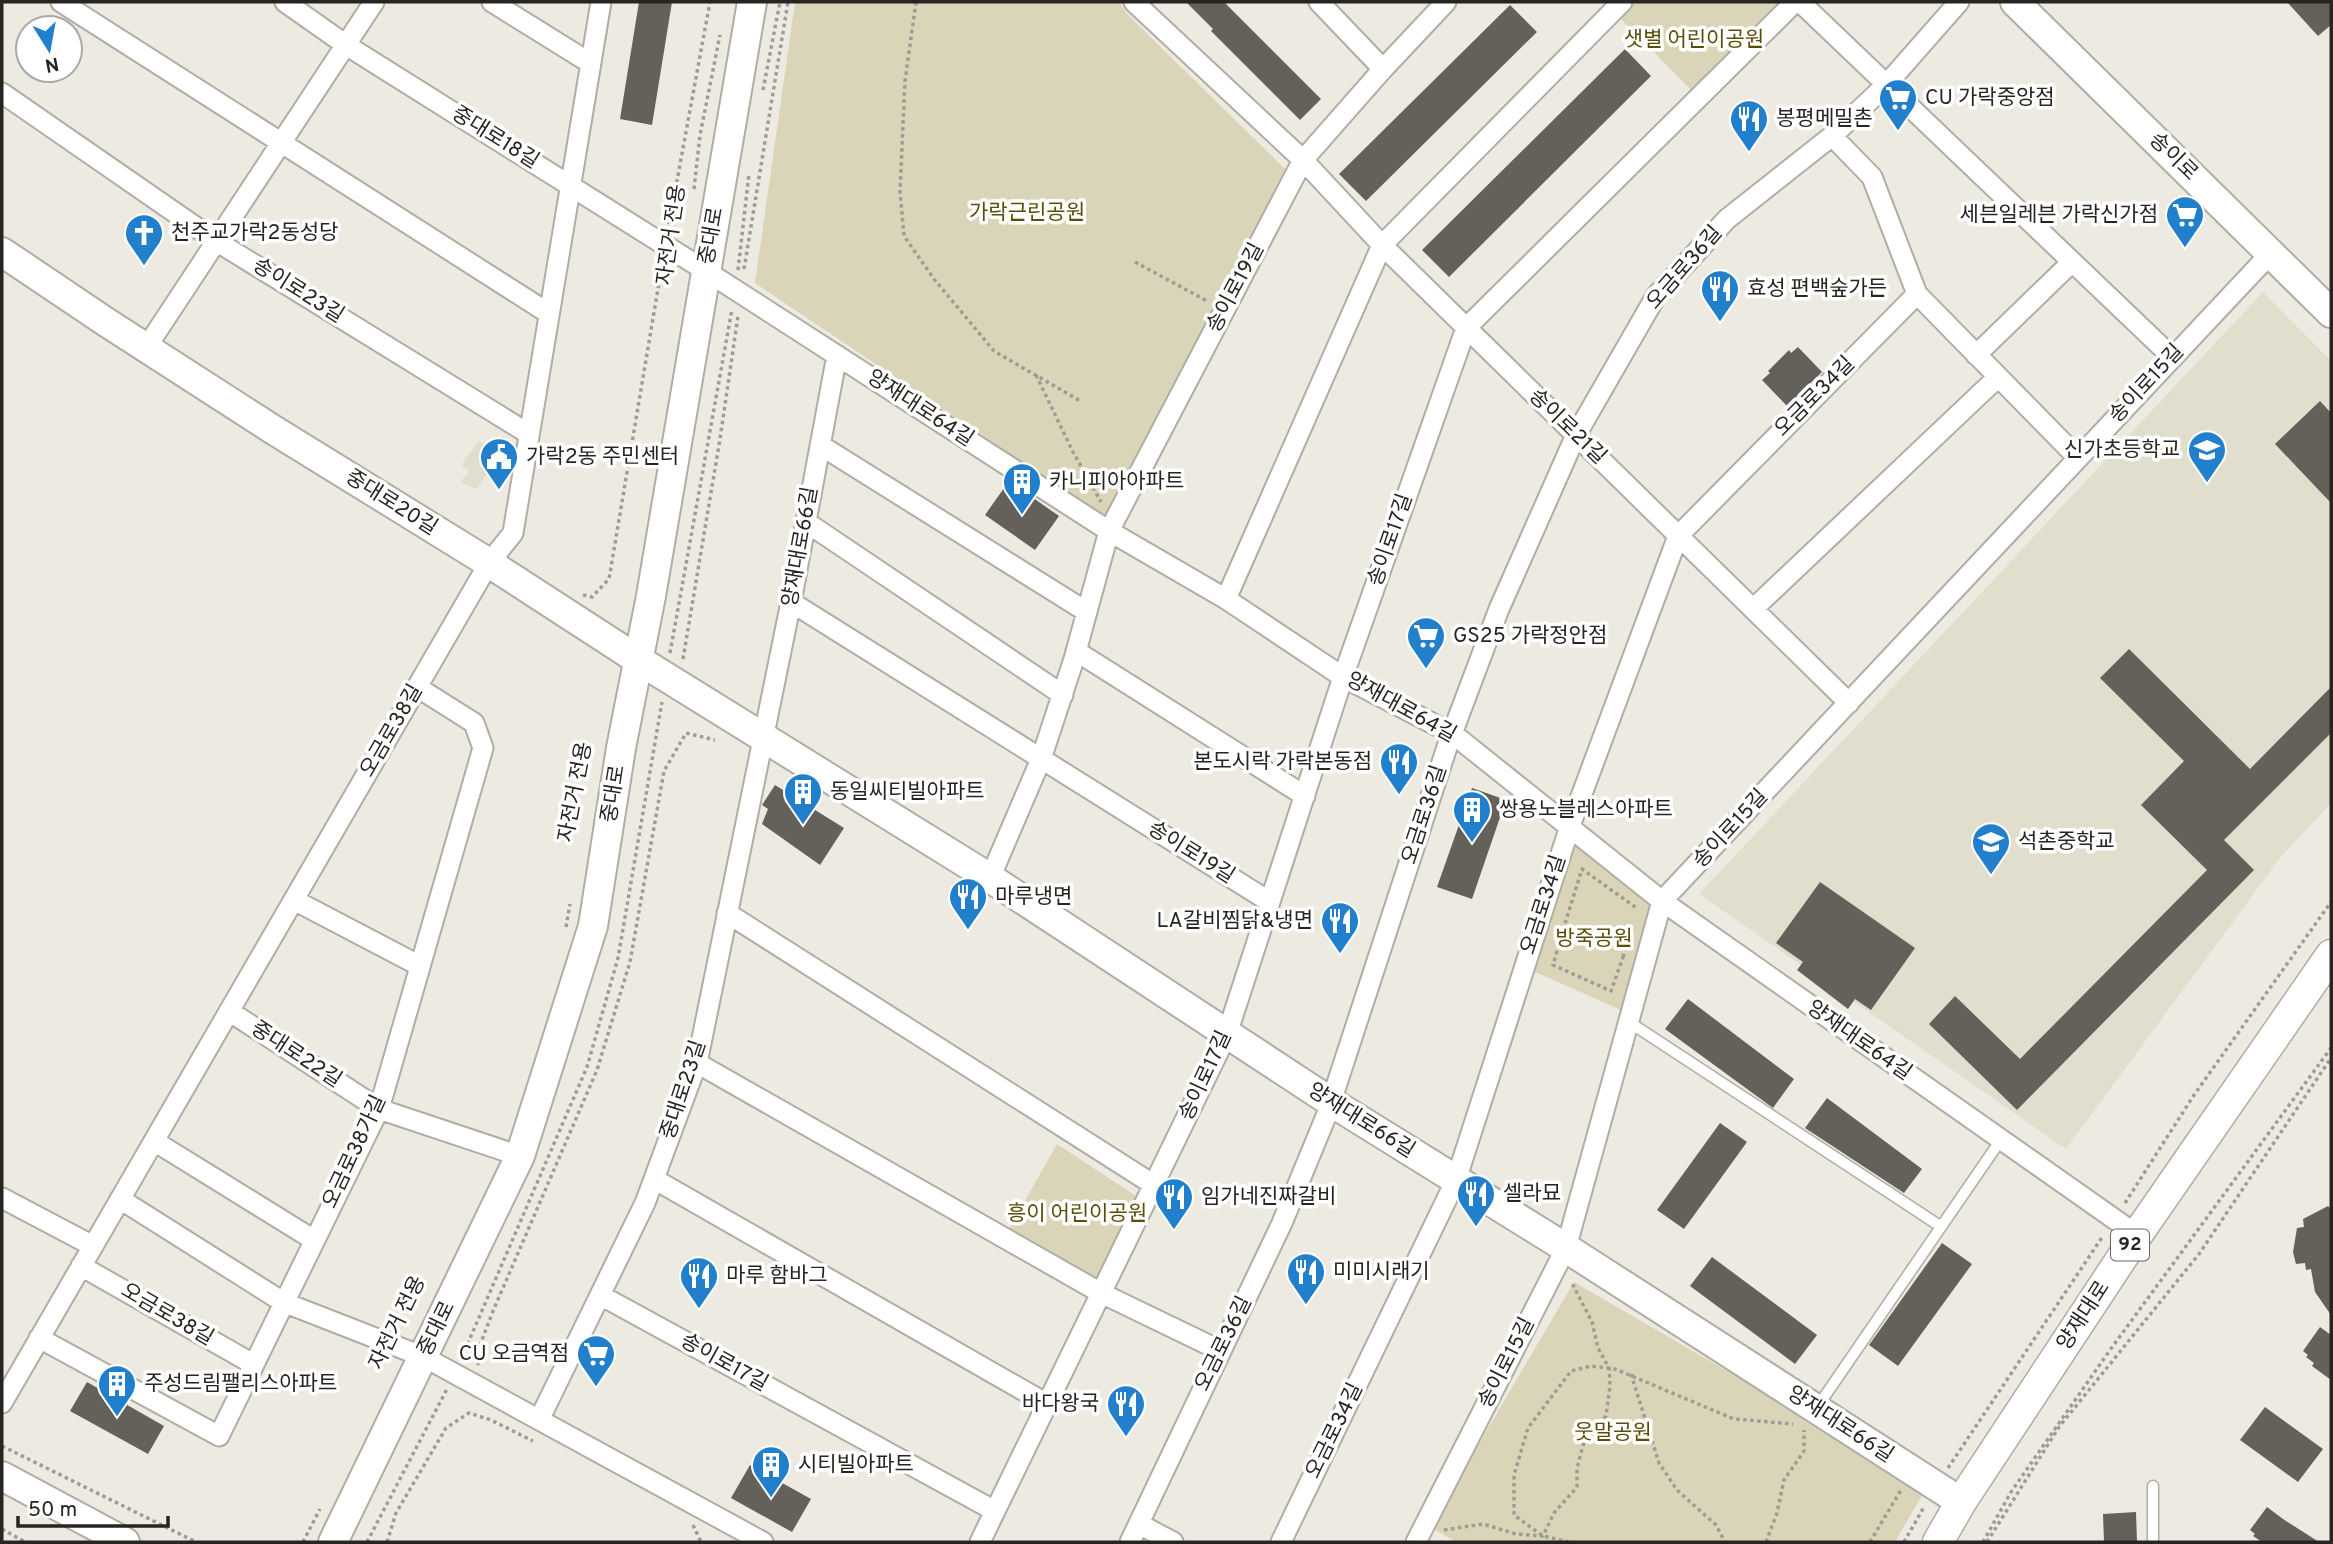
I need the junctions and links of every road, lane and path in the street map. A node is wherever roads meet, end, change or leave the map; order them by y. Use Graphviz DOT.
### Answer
graph roads {
  1 [pos="61,2"];
  2 [pos="285,2"];
  3 [pos="374,2"];
  4 [pos="492,2"];
  5 [pos="601,2"];
  6 [pos="710,2"];
  7 [pos="752,2"];
  8 [pos="788,2"];
  9 [pos="916,2"];
  10 [pos="1135,2"];
  11 [pos="1319,2"];
  12 [pos="1446,2"];
  13 [pos="1622,2"];
  14 [pos="1795,2"];
  15 [pos="1800,2"];
  16 [pos="1959,2"];
  17 [pos="2015,2"];
  18 [pos="722,28"];
  19 [pos="346,45"];
  20 [pos="590,63"];
  21 [pos="1383,69"];
  22 [pos="1886,85"];
  23 [pos="2,93"];
  24 [pos="1832,136"];
  25 [pos="282,142"];
  26 [pos="1303,160"];
  27 [pos="569,185"];
  28 [pos="694,190"];
  29 [pos="670,224"];
  30 [pos="216,241"];
  31 [pos="1382,246"];
  32 [pos="2,252"];
  33 [pos="2271,253"];
  34 [pos="663,262"];
  35 [pos="1135,262"];
  36 [pos="2073,262"];
  37 [pos="744,269"];
  38 [pos="706,271"];
  39 [pos="1917,294"];
  40 [pos="1225,310"];
  41 [pos="548,313"];
  42 [pos="2331,313"];
  43 [pos="738,316"];
  44 [pos="1466,328"];
  45 [pos="146,348"];
  46 [pos="837,355"];
  47 [pos="1976,355"];
  48 [pos="2172,357"];
  49 [pos="1036,375"];
  50 [pos="1998,377"];
  51 [pos="1082,402"];
  52 [pos="529,434"];
  53 [pos="1576,435"];
  54 [pos="820,444"];
  55 [pos="2078,458"];
  56 [pos="1101,501"];
  57 [pos="806,522"];
  58 [pos="1109,531"];
  59 [pos="1678,536"];
  60 [pos="489,563"];
  61 [pos="572,592"];
  62 [pos="1226,600"];
  63 [pos="791,602"];
  64 [pos="1753,609"];
  65 [pos="1087,612"];
  66 [pos="1076,652"];
  67 [pos="637,659"];
  68 [pos="690,666"];
  69 [pos="1343,677"];
  70 [pos="417,687"];
  71 [pos="1063,695"];
  72 [pos="1849,703"];
  73 [pos="1453,734"];
  74 [pos="763,738"];
  75 [pos="715,740"];
  76 [pos="1041,759"];
  77 [pos="1305,796"];
  78 [pos="1570,826"];
  79 [pos="990,878"];
  80 [pos="294,900"];
  81 [pos="571,900"];
  82 [pos="1662,901"];
  83 [pos="1270,902"];
  84 [pos="1638,909"];
  85 [pos="727,913"];
  86 [pos="1539,921"];
  87 [pos="1634,921"];
  88 [pos="1563,930"];
  89 [pos="562,939"];
  90 [pos="2331,955"];
  91 [pos="1622,957"];
  92 [pos="420,966"];
  93 [pos="1644,968"];
  94 [pos="229,1011"];
  95 [pos="1629,1022"];
  96 [pos="1227,1034"];
  97 [pos="2331,1048"];
  98 [pos="2331,1058"];
  99 [pos="697,1063"];
  100 [pos="1331,1102"];
  101 [pos="379,1109"];
  102 [pos="154,1141"];
  103 [pos="2000,1141"];
  104 [pos="520,1156"];
  105 [pos="654,1179"];
  106 [pos="1456,1180"];
  107 [pos="1154,1185"];
  108 [pos="2,1198"];
  109 [pos="120,1199"];
  110 [pos="1940,1226"];
  111 [pos="2137,1235"];
  112 [pos="314,1240"];
  113 [pos="93,1246"];
  114 [pos="1563,1253"];
  115 [pos="81,1266"];
  116 [pos="1101,1293"];
  117 [pos="600,1295"];
  118 [pos="283,1302"];
  119 [pos="39,1338"];
  120 [pos="1221,1351"];
  121 [pos="424,1357"];
  122 [pos="253,1364"];
  123 [pos="1609,1368"];
  124 [pos="482,1370"];
  125 [pos="1631,1374"];
  126 [pos="2,1403"];
  127 [pos="1047,1404"];
  128 [pos="1815,1409"];
  129 [pos="491,1420"];
  130 [pos="539,1420"];
  131 [pos="2,1446"];
  132 [pos="2,1476"];
  133 [pos="1903,1486"];
  134 [pos="2153,1486"];
  135 [pos="1961,1502"];
  136 [pos="322,1506"];
  137 [pos="995,1511"];
  138 [pos="1139,1524"];
  139 [pos="2,1530"];
  140 [pos="1543,1536"];
  141 [pos="1421,1540"];
  142 [pos="25,1542"];
  143 [pos="125,1542"];
  144 [pos="196,1542"];
  145 [pos="303,1542"];
  146 [pos="333,1542"];
  147 [pos="387,1542"];
  148 [pos="760,1542"];
  149 [pos="980,1542"];
  150 [pos="1130,1542"];
  151 [pos="1173,1542"];
  152 [pos="1281,1542"];
  153 [pos="1569,1542"];
  154 [pos="1725,1542"];
  155 [pos="1766,1542"];
  156 [pos="1870,1542"];
  157 [pos="1938,1542"];
  158 [pos="1985,1542"];
  159 [pos="2153,1542"];
  1 -- 25 [label="street"];
  2 -- 19 [label="street, 중대로18길"];
  3 -- 19 [label="street"];
  4 -- 20 [label="street"];
  5 -- 20 [label="street"];
  6 -- 29 [label="path"];
  7 -- 38 [label="street, 중대로"];
  8 -- 37 [label="path"];
  9 -- 49 [label="path"];
  10 -- 26 [label="street, 송이로21길"];
  11 -- 21 [label="street"];
  12 -- 21 [label="street, 송이로19길"];
  13 -- 31 [label="street"];
  14 -- 44 [label="street, 송이로17길"];
  15 -- 22 [label="street"];
  16 -- 22 [label="street, 오금로36길"];
  17 -- 33 [label="street, 송이로"];
  18 -- 28 [label="path, 자전거 전용"];
  19 -- 25 [label="street"];
  19 -- 27 [label="street, 중대로18길"];
  20 -- 27 [label="street"];
  21 -- 26 [label="street, 송이로19길"];
  22 -- 24 [label="street, 오금로36길"];
  22 -- 36 [label="street"];
  23 -- 30 [label="street, 송이로23길"];
  24 -- 39 [label="street"];
  24 -- 53 [label="street, 오금로36길"];
  25 -- 30 [label="street"];
  25 -- 41 [label="street"];
  26 -- 31 [label="street, 송이로21길"];
  26 -- 40 [label="street, 송이로19길"];
  27 -- 38 [label="street, 중대로18길"];
  27 -- 41 [label="street"];
  30 -- 45 [label="street"];
  30 -- 52 [label="street, 송이로23길"];
  31 -- 44 [label="street, 송이로21길"];
  31 -- 62 [label="street"];
  32 -- 45 [label="street, 중대로20길"];
  33 -- 42 [label="street, 송이로"];
  33 -- 48 [label="street, 송이로15길"];
  34 -- 61 [label="path"];
  35 -- 40 [label="path"];
  36 -- 47 [label="street"];
  36 -- 48 [label="street"];
  38 -- 46 [label="street, 양재대로64길"];
  38 -- 67 [label="street, 중대로"];
  39 -- 47 [label="street"];
  39 -- 59 [label="street, 오금로34길"];
  40 -- 58 [label="street, 송이로19길"];
  41 -- 52 [label="street"];
  43 -- 68 [label="path"];
  44 -- 53 [label="street, 송이로21길"];
  44 -- 69 [label="street, 송이로17길"];
  45 -- 60 [label="street, 중대로20길"];
  46 -- 54 [label="street, 양재대로66길"];
  46 -- 58 [label="street, 양재대로64길"];
  47 -- 50 [label="street"];
  48 -- 55 [label="street, 송이로15길"];
  49 -- 51 [label="path"];
  49 -- 56 [label="path"];
  50 -- 55 [label="street"];
  50 -- 64 [label="street"];
  52 -- 60 [label="street"];
  53 -- 59 [label="street, 송이로21길"];
  53 -- 73 [label="street, 오금로36길"];
  54 -- 57 [label="street, 양재대로66길"];
  54 -- 65 [label="street"];
  55 -- 72 [label="street, 송이로15길"];
  57 -- 63 [label="street, 양재대로66길"];
  57 -- 71 [label="street"];
  58 -- 62 [label="street, 양재대로64길"];
  58 -- 65 [label="street, 송이로19길"];
  59 -- 64 [label="street, 송이로21길"];
  59 -- 78 [label="street, 오금로34길"];
  60 -- 67 [label="street, 중대로20길"];
  60 -- 70 [label="street, 오금로38길"];
  62 -- 69 [label="street, 양재대로64길"];
  63 -- 74 [label="street, 양재대로66길"];
  63 -- 76 [label="street, 송이로19길"];
  64 -- 72 [label="street, 송이로21길"];
  65 -- 66 [label="street, 송이로19길"];
  66 -- 71 [label="street, 송이로19길"];
  66 -- 77 [label="street"];
  67 -- 74 [label="street, 양재대로66길"];
  67 -- 104 [label="street, 중대로"];
  69 -- 73 [label="street, 양재대로64길"];
  69 -- 77 [label="street, 송이로17길"];
  70 -- 80 [label="street, 오금로38길"];
  70 -- 92 [label="street, 오금로38가길"];
  71 -- 76 [label="street, 송이로19길"];
  72 -- 82 [label="street, 송이로15길"];
  73 -- 78 [label="street, 양재대로64길"];
  73 -- 100 [label="street, 오금로36길"];
  74 -- 79 [label="street, 양재대로66길"];
  74 -- 85 [label="street, 중대로23길"];
  75 -- 124 [label="path"];
  76 -- 79 [label="street, 송이로19길"];
  76 -- 83 [label="street, 송이로19길"];
  77 -- 83 [label="street, 송이로17길"];
  78 -- 82 [label="street, 양재대로64길"];
  78 -- 86 [label="street, 오금로34길"];
  79 -- 96 [label="street, 양재대로66길"];
  80 -- 92 [label="street"];
  80 -- 94 [label="street, 오금로38길"];
  81 -- 89 [label="path"];
  82 -- 93 [label="street, 송이로15길"];
  82 -- 103 [label="street, 양재대로64길"];
  83 -- 96 [label="street, 송이로17길"];
  84 -- 88 [label="path"];
  85 -- 99 [label="street, 중대로23길"];
  85 -- 107 [label="street"];
  86 -- 88 [label="path"];
  86 -- 106 [label="street, 오금로34길"];
  87 -- 91 [label="path"];
  88 -- 91 [label="path"];
  90 -- 111 [label="main road, 양재대로 / 92"];
  91 -- 93 [label="path"];
  92 -- 101 [label="street, 오금로38가길"];
  93 -- 95 [label="street, 송이로15길"];
  94 -- 101 [label="street, 중대로22길"];
  94 -- 102 [label="street, 오금로38길"];
  95 -- 110 [label="lane"];
  95 -- 114 [label="street, 송이로15길"];
  96 -- 100 [label="street, 양재대로66길"];
  96 -- 107 [label="street, 송이로17길"];
  97 -- 158 [label="path"];
  98 -- 158 [label="path"];
  99 -- 105 [label="street, 중대로23길"];
  99 -- 116 [label="street"];
  100 -- 106 [label="street, 양재대로66길"];
  100 -- 120 [label="street, 오금로36길"];
  101 -- 104 [label="street, 중대로22길"];
  101 -- 112 [label="street, 오금로38가길"];
  102 -- 109 [label="street, 오금로38길"];
  102 -- 112 [label="street"];
  103 -- 110 [label="lane"];
  103 -- 111 [label="street, 양재대로64길"];
  104 -- 121 [label="street, 중대로"];
  105 -- 117 [label="street, 중대로23길"];
  105 -- 127 [label="street"];
  106 -- 114 [label="street, 양재대로66길"];
  106 -- 152 [label="street, 오금로34길"];
  107 -- 116 [label="street, 송이로17길"];
  108 -- 113 [label="street"];
  109 -- 113 [label="street, 오금로38길"];
  109 -- 118 [label="street"];
  110 -- 128 [label="lane"];
  111 -- 135 [label="main road, 양재대로 / 92"];
  112 -- 118 [label="street, 오금로38가길"];
  113 -- 115 [label="street, 오금로38길"];
  114 -- 123 [label="path"];
  114 -- 128 [label="street, 양재대로66길"];
  114 -- 141 [label="street, 송이로15길"];
  115 -- 119 [label="street, 오금로38길"];
  115 -- 122 [label="street, 오금로38길"];
  116 -- 120 [label="street"];
  116 -- 127 [label="street, 송이로17길"];
  117 -- 130 [label="street, 중대로23길"];
  117 -- 137 [label="street, 송이로17길"];
  118 -- 121 [label="street"];
  118 -- 122 [label="street, 오금로38가길"];
  119 -- 122 [label="street, 오금로38가길"];
  119 -- 126 [label="street, 오금로38길"];
  120 -- 138 [label="street, 오금로36길"];
  121 -- 130 [label="street"];
  121 -- 146 [label="street, 중대로"];
  123 -- 125 [label="path"];
  123 -- 140 [label="path"];
  123 -- 140 [label="path"];
  125 -- 154 [label="path"];
  125 -- 155 [label="path"];
  127 -- 137 [label="street, 송이로17길"];
  128 -- 135 [label="street, 양재대로66길"];
  129 -- 147 [label="path"];
  130 -- 148 [label="street"];
  131 -- 144 [label="path"];
  132 -- 143 [label="street"];
  133 -- 156 [label="path"];
  134 -- 159 [label="lane"];
  135 -- 157 [label="main road, 양재대로 / 92"];
  136 -- 145 [label="path"];
  137 -- 149 [label="street, 송이로17길"];
  138 -- 150 [label="street, 오금로36길"];
  138 -- 151 [label="street"];
  139 -- 142 [label="path"];
  140 -- 141 [label="path"];
  140 -- 153 [label="path"];
}
